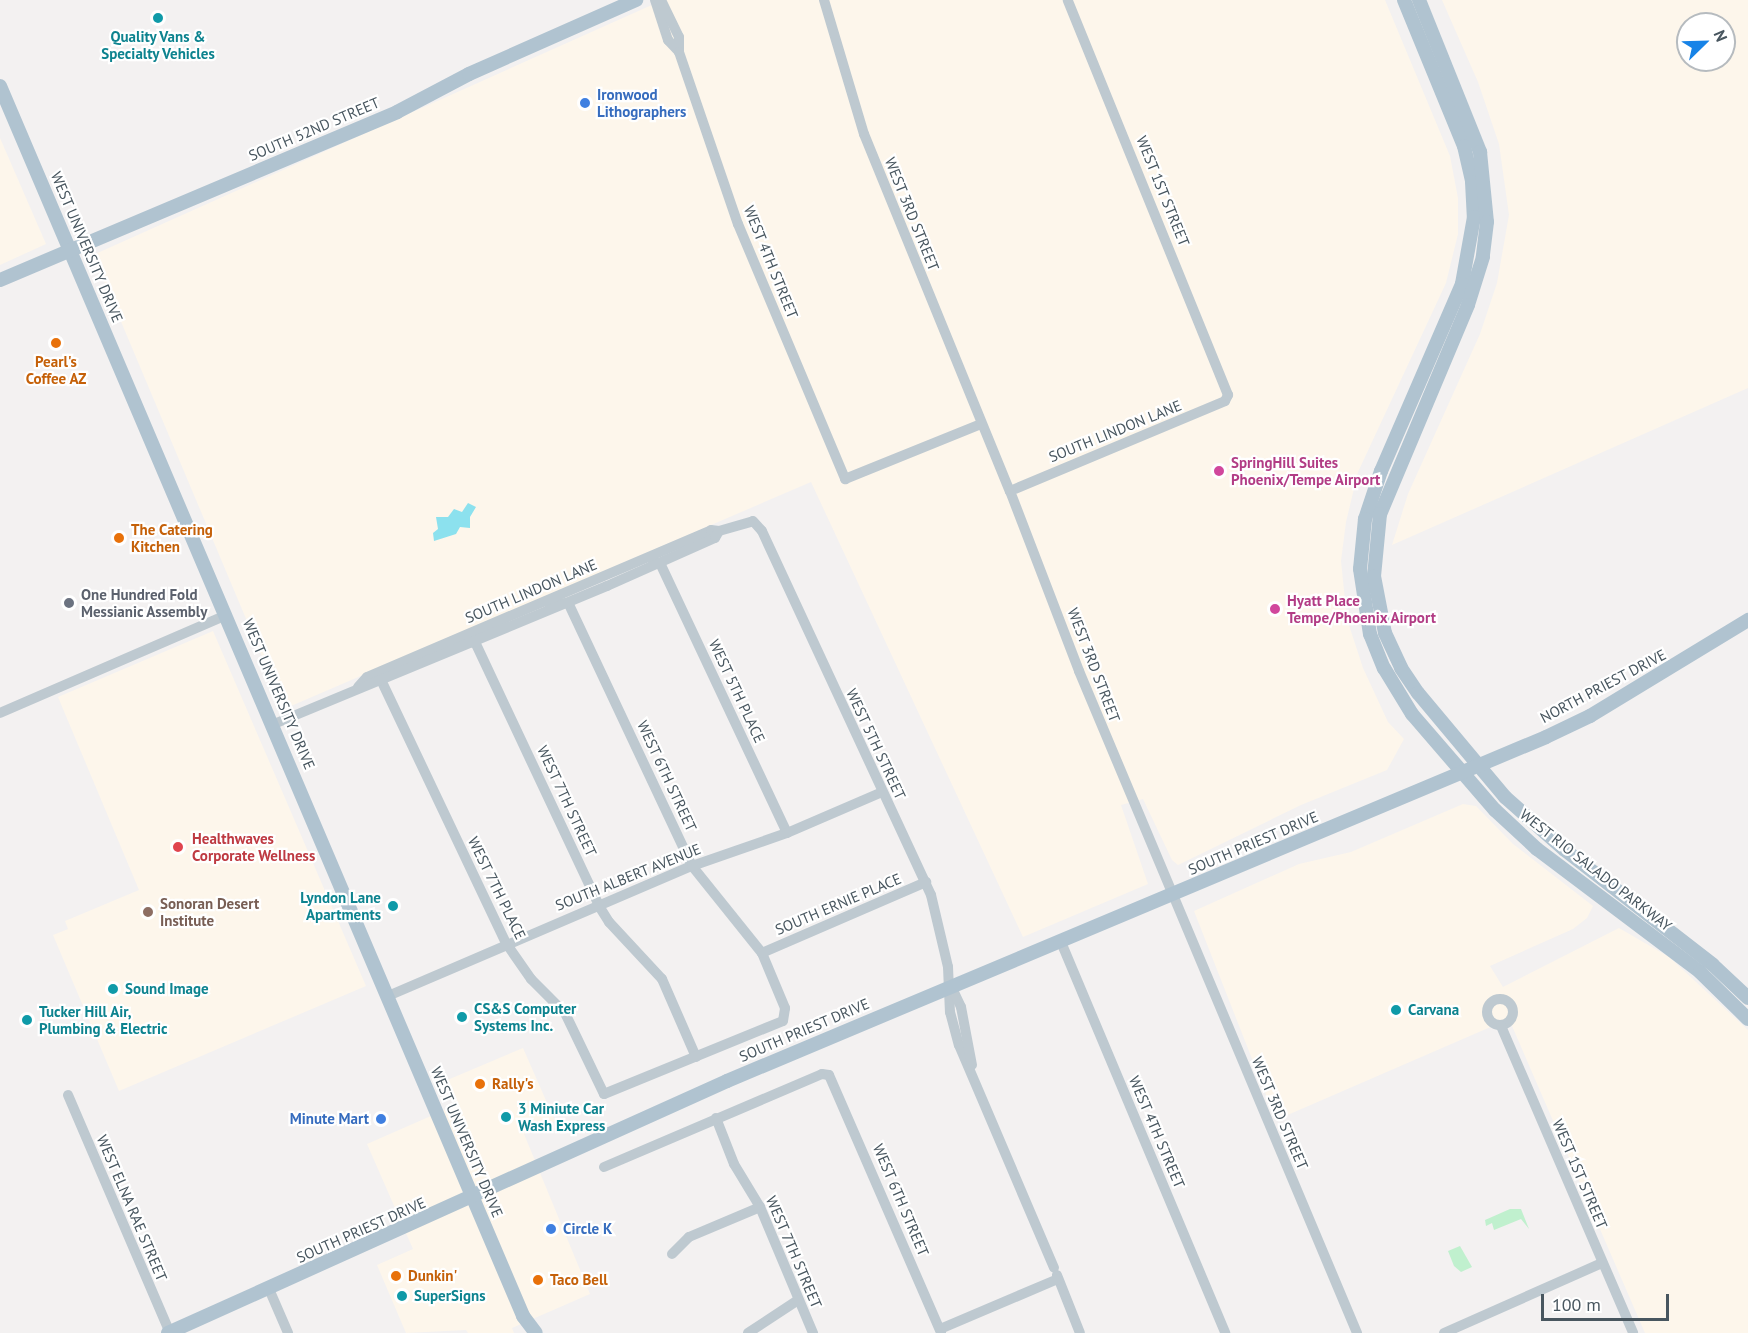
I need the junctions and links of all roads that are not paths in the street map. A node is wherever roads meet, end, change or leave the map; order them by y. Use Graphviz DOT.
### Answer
graph roads {
  1 [pos="636,0"];
  2 [pos="655,0"];
  3 [pos="661,0"];
  4 [pos="824,0"];
  5 [pos="1068,0"];
  6 [pos="1404,0"];
  7 [pos="1419,0"];
  8 [pos="679,52"];
  9 [pos="0,86"];
  10 [pos="70,250"];
  11 [pos="1477,255"];
  12 [pos="0,280"];
  13 [pos="1452,310"];
  14 [pos="1443,362"];
  15 [pos="1228,395"];
  16 [pos="981,424"];
  17 [pos="1010,490"];
  18 [pos="1365,519"];
  19 [pos="753,521"];
  20 [pos="719,531"];
  21 [pos="660,562"];
  22 [pos="628,566"];
  23 [pos="1376,596"];
  24 [pos="568,603"];
  25 [pos="538,604"];
  26 [pos="227,615"];
  27 [pos="1748,620"];
  28 [pos="1748,628"];
  29 [pos="1725,636"];
  30 [pos="475,642"];
  31 [pos="446,644"];
  32 [pos="423,654"];
  33 [pos="382,682"];
  34 [pos="358,687"];
  35 [pos="0,713"];
  36 [pos="274,724"];
  37 [pos="1478,766"];
  38 [pos="1461,773"];
  39 [pos="882,792"];
  40 [pos="787,833"];
  41 [pos="692,866"];
  42 [pos="926,882"];
  43 [pos="1172,895"];
  44 [pos="599,906"];
  45 [pos="1061,942"];
  46 [pos="506,943"];
  47 [pos="762,953"];
  48 [pos="952,987"];
  49 [pos="388,996"];
  50 [pos="1748,998"];
  51 [pos="786,1015"];
  52 [pos="1748,1020"];
  53 [pos="1501,1026"];
  54 [pos="696,1058"];
  55 [pos="604,1094"];
  56 [pos="68,1095"];
  57 [pos="716,1118"];
  58 [pos="604,1167"];
  59 [pos="474,1198"];
  60 [pos="760,1207"];
  61 [pos="672,1254"];
  62 [pos="1602,1263"];
  63 [pos="1058,1279"];
  64 [pos="269,1288"];
  65 [pos="798,1300"];
  66 [pos="523,1316"];
  67 [pos="940,1331"];
  68 [pos="169,1333"];
  69 [pos="288,1333"];
  70 [pos="523,1333"];
  71 [pos="536,1333"];
  72 [pos="748,1333"];
  73 [pos="813,1333"];
  74 [pos="1081,1333"];
  75 [pos="1225,1333"];
  76 [pos="1357,1333"];
  77 [pos="1444,1333"];
  78 [pos="1633,1333"];
  1 -- 10 [label="main road, SOUTH 52ND STREET"];
  2 -- 8 [label="street, WEST 4TH STREET"];
  3 -- 8 [label="street, WEST 4TH STREET"];
  4 -- 16 [label="street, WEST 3RD STREET"];
  5 -- 15 [label="street, WEST 1ST STREET"];
  6 -- 11 [label="main road, WEST RIO SALADO PARKWAY"];
  7 -- 11 [label="main road, WEST RIO SALADO PARKWAY"];
  8 -- 16 [label="street, WEST 4TH STREET"];
  9 -- 10 [label="main road, WEST UNIVERSITY DRIVE"];
  10 -- 12 [label="main road, SOUTH 52ND STREET"];
  10 -- 26 [label="main road, WEST UNIVERSITY DRIVE"];
  11 -- 13 [label="main road, WEST RIO SALADO PARKWAY"];
  11 -- 14 [label="main road, WEST RIO SALADO PARKWAY"];
  13 -- 14 [label="main road"];
  13 -- 18 [label="main road, WEST RIO SALADO PARKWAY"];
  14 -- 23 [label="main road, WEST RIO SALADO PARKWAY"];
  15 -- 17 [label="street, SOUTH LINDON LANE"];
  16 -- 17 [label="street, WEST 3RD STREET"];
  17 -- 43 [label="street, WEST 3RD STREET"];
  18 -- 23 [label="main road"];
  18 -- 38 [label="main road, WEST RIO SALADO PARKWAY"];
  19 -- 20 [label="street, SOUTH LINDON LANE"];
  19 -- 39 [label="street, WEST 5TH STREET"];
  20 -- 21 [label="street, SOUTH LINDON LANE"];
  20 -- 22 [label="street, SOUTH LINDON LANE"];
  21 -- 22 [label="street"];
  21 -- 24 [label="street, SOUTH LINDON LANE"];
  21 -- 40 [label="street, WEST 5TH PLACE"];
  22 -- 25 [label="street, SOUTH LINDON LANE"];
  23 -- 37 [label="main road, WEST RIO SALADO PARKWAY"];
  24 -- 25 [label="street"];
  24 -- 30 [label="street, SOUTH LINDON LANE"];
  24 -- 41 [label="street, WEST 6TH STREET"];
  25 -- 31 [label="street, SOUTH LINDON LANE"];
  26 -- 35 [label="street"];
  26 -- 36 [label="main road, WEST UNIVERSITY DRIVE"];
  27 -- 29 [label="main road, NORTH PRIEST DRIVE"];
  28 -- 29 [label="main road, NORTH PRIEST DRIVE"];
  29 -- 37 [label="main road, NORTH PRIEST DRIVE"];
  30 -- 31 [label="street"];
  30 -- 33 [label="street, SOUTH LINDON LANE"];
  30 -- 44 [label="street, WEST 7TH STREET"];
  31 -- 32 [label="street, SOUTH LINDON LANE"];
  32 -- 33 [label="street"];
  32 -- 34 [label="street, SOUTH LINDON LANE"];
  33 -- 34 [label="street, SOUTH LINDON LANE"];
  33 -- 46 [label="street, WEST 7TH PLACE"];
  34 -- 36 [label="street, SOUTH LINDON LANE"];
  36 -- 49 [label="main road, WEST UNIVERSITY DRIVE"];
  37 -- 38 [label="main road, NORTH PRIEST DRIVE"];
  37 -- 50 [label="main road, WEST RIO SALADO PARKWAY"];
  38 -- 43 [label="main road, SOUTH PRIEST DRIVE"];
  38 -- 52 [label="main road, WEST RIO SALADO PARKWAY"];
  39 -- 40 [label="street, SOUTH ALBERT AVENUE"];
  39 -- 42 [label="street, WEST 5TH STREET"];
  40 -- 41 [label="street, SOUTH ALBERT AVENUE"];
  41 -- 44 [label="street, SOUTH ALBERT AVENUE"];
  41 -- 47 [label="street, WEST 6TH STREET"];
  42 -- 47 [label="street, SOUTH ERNIE PLACE"];
  42 -- 48 [label="street, WEST 5TH STREET"];
  43 -- 45 [label="main road, SOUTH PRIEST DRIVE"];
  43 -- 76 [label="street, WEST 3RD STREET"];
  44 -- 46 [label="street, SOUTH ALBERT AVENUE"];
  44 -- 54 [label="street, WEST 7TH STREET"];
  45 -- 48 [label="main road, SOUTH PRIEST DRIVE"];
  45 -- 75 [label="street, WEST 4TH STREET"];
  46 -- 49 [label="street, SOUTH ALBERT AVENUE"];
  46 -- 55 [label="street, WEST 7TH PLACE"];
  47 -- 51 [label="street, WEST 6TH STREET"];
  48 -- 59 [label="main road, SOUTH PRIEST DRIVE"];
  48 -- 63 [label="street, WEST 5TH STREET"];
  49 -- 59 [label="main road, WEST UNIVERSITY DRIVE"];
  51 -- 54 [label="street, SOUTH PRIEST DRIVE"];
  53 -- 62 [label="street, WEST 1ST STREET"];
  54 -- 55 [label="street, SOUTH PRIEST DRIVE"];
  56 -- 68 [label="street, WEST ELNA RAE STREET"];
  57 -- 58 [label="street"];
  57 -- 60 [label="street, WEST 7TH STREET"];
  57 -- 67 [label="street, WEST 6TH STREET"];
  59 -- 64 [label="main road, SOUTH PRIEST DRIVE"];
  59 -- 66 [label="main road, WEST UNIVERSITY DRIVE"];
  60 -- 61 [label="street"];
  60 -- 65 [label="street, WEST 7TH STREET"];
  62 -- 77 [label="street"];
  62 -- 78 [label="street, WEST 1ST STREET"];
  63 -- 67 [label="street"];
  63 -- 74 [label="street, WEST 5TH STREET"];
  64 -- 68 [label="main road, SOUTH PRIEST DRIVE"];
  64 -- 69 [label="street"];
  65 -- 72 [label="street"];
  65 -- 73 [label="street, WEST 7TH STREET"];
  66 -- 70 [label="main road, WEST UNIVERSITY DRIVE"];
  66 -- 71 [label="main road, WEST UNIVERSITY DRIVE"];
}
